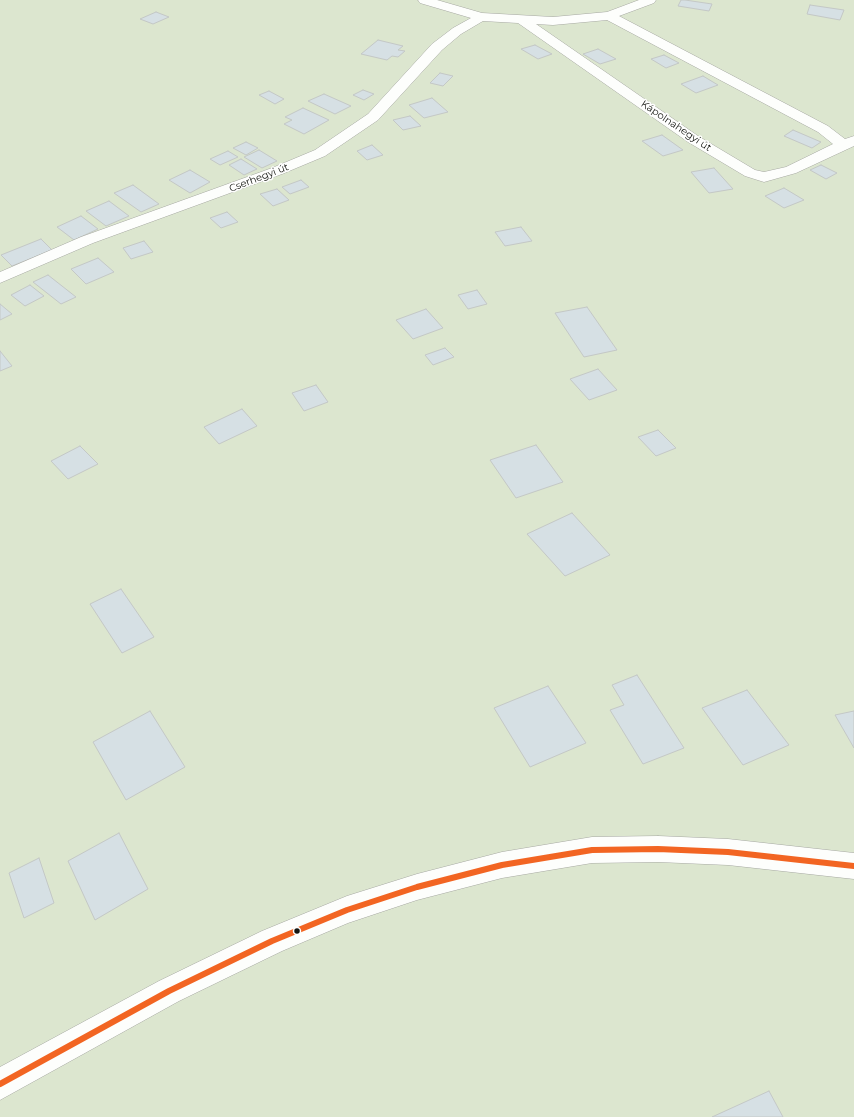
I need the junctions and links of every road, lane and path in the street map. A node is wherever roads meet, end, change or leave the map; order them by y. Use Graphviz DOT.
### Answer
graph roads {
  1 [pos="424,0"];
  2 [pos="650,0"];
  3 [pos="609,16"];
  4 [pos="481,17"];
  5 [pos="522,20"];
  6 [pos="848,143"];
  7 [pos="0,278"];
  8 [pos="854,866"];
  9 [pos="0,1084"];
  1 -- 4 [label="street"];
  2 -- 3 [label="street"];
  3 -- 5 [label="street"];
  3 -- 6 [label="street, Kápolnahegyi út"];
  4 -- 5 [label="street"];
  4 -- 7 [label="street, Cserhegyi út"];
  5 -- 6 [label="street, Kápolnahegyi út"];
  8 -- 9 [label="street"];
}
